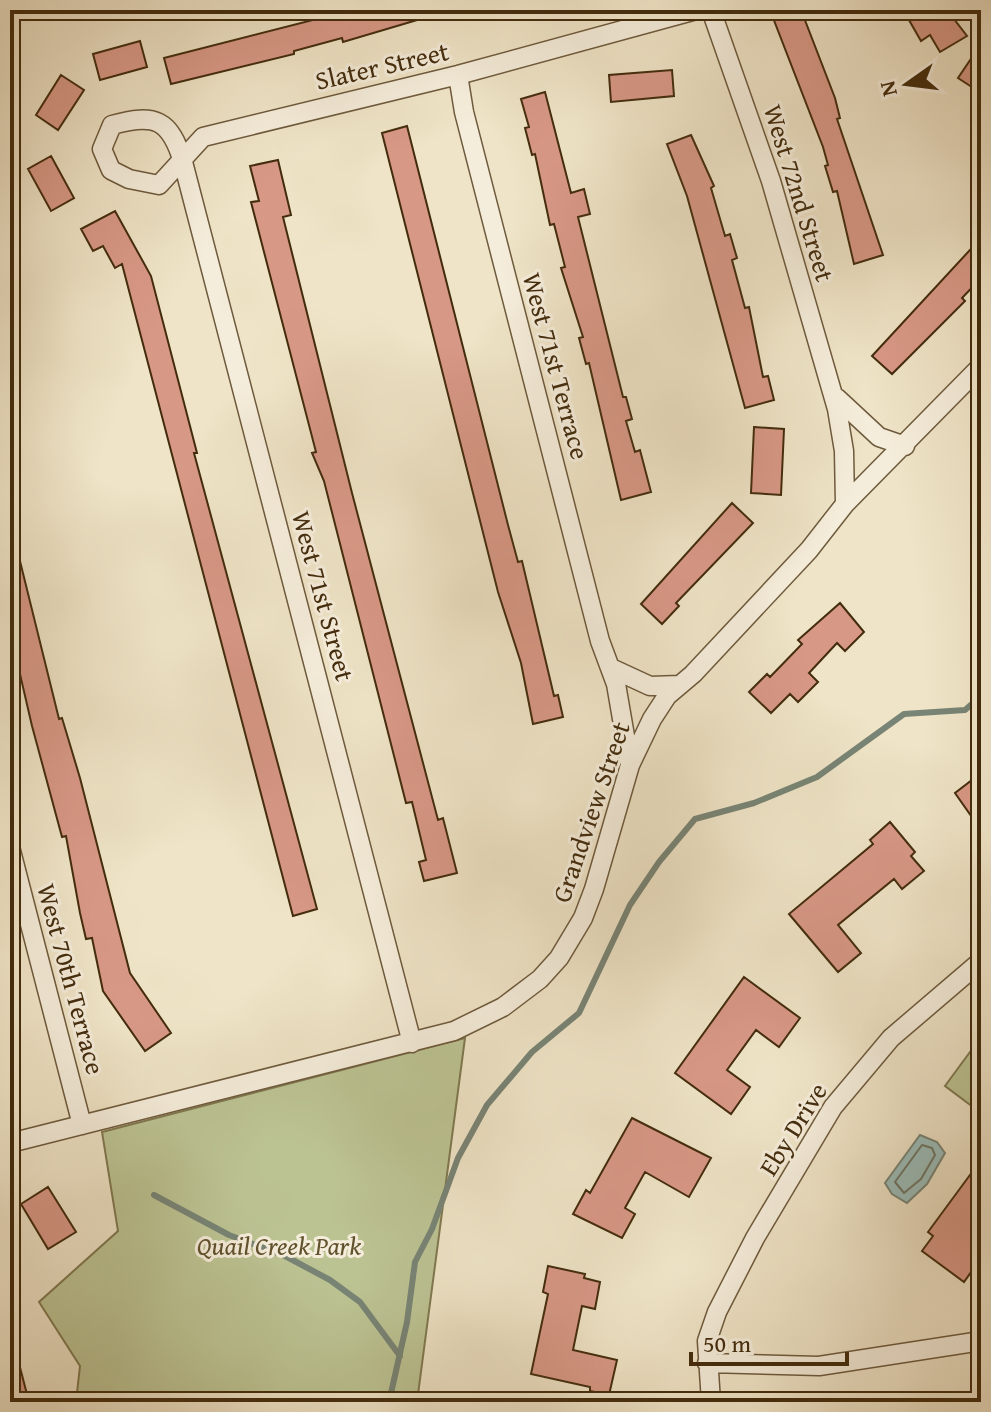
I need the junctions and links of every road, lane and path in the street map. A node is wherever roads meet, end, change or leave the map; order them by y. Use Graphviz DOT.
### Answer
graph roads {
  1 [pos="696,10"];
  2 [pos="711,10"];
  3 [pos="458,75"];
  4 [pos="183,162"];
  5 [pos="981,366"];
  6 [pos="832,392"];
  7 [pos="905,446"];
  8 [pos="845,504"];
  9 [pos="611,668"];
  10 [pos="680,685"];
  11 [pos="630,765"];
  12 [pos="10,847"];
  13 [pos="981,961"];
  14 [pos="412,1043"];
  15 [pos="82,1125"];
  16 [pos="10,1143"];
  17 [pos="981,1341"];
  18 [pos="707,1363"];
  19 [pos="711,1402"];
  1 -- 3 [label="street, Slater Street"];
  2 -- 6 [label="street, West 72nd Street"];
  3 -- 4 [label="street, Slater Street"];
  3 -- 9 [label="street, West 71st Terrace"];
  4 -- 4 [label="street, West 71st Street"];
  4 -- 14 [label="street, West 71st Street"];
  5 -- 7 [label="street, Grandview Street"];
  6 -- 7 [label="street"];
  6 -- 8 [label="street, West 72nd Street"];
  7 -- 8 [label="street, Grandview Street"];
  8 -- 10 [label="street, Grandview Street"];
  9 -- 10 [label="street"];
  9 -- 11 [label="street, West 71st Terrace"];
  10 -- 11 [label="street, Grandview Street"];
  11 -- 14 [label="street, Grandview Street"];
  12 -- 15 [label="street, West 70th Terrace"];
  13 -- 18 [label="street, Eby Drive"];
  14 -- 15 [label="street, Grandview Street"];
  15 -- 16 [label="street, Grandview Street"];
  17 -- 18 [label="street"];
  18 -- 19 [label="street, Eby Drive"];
}
